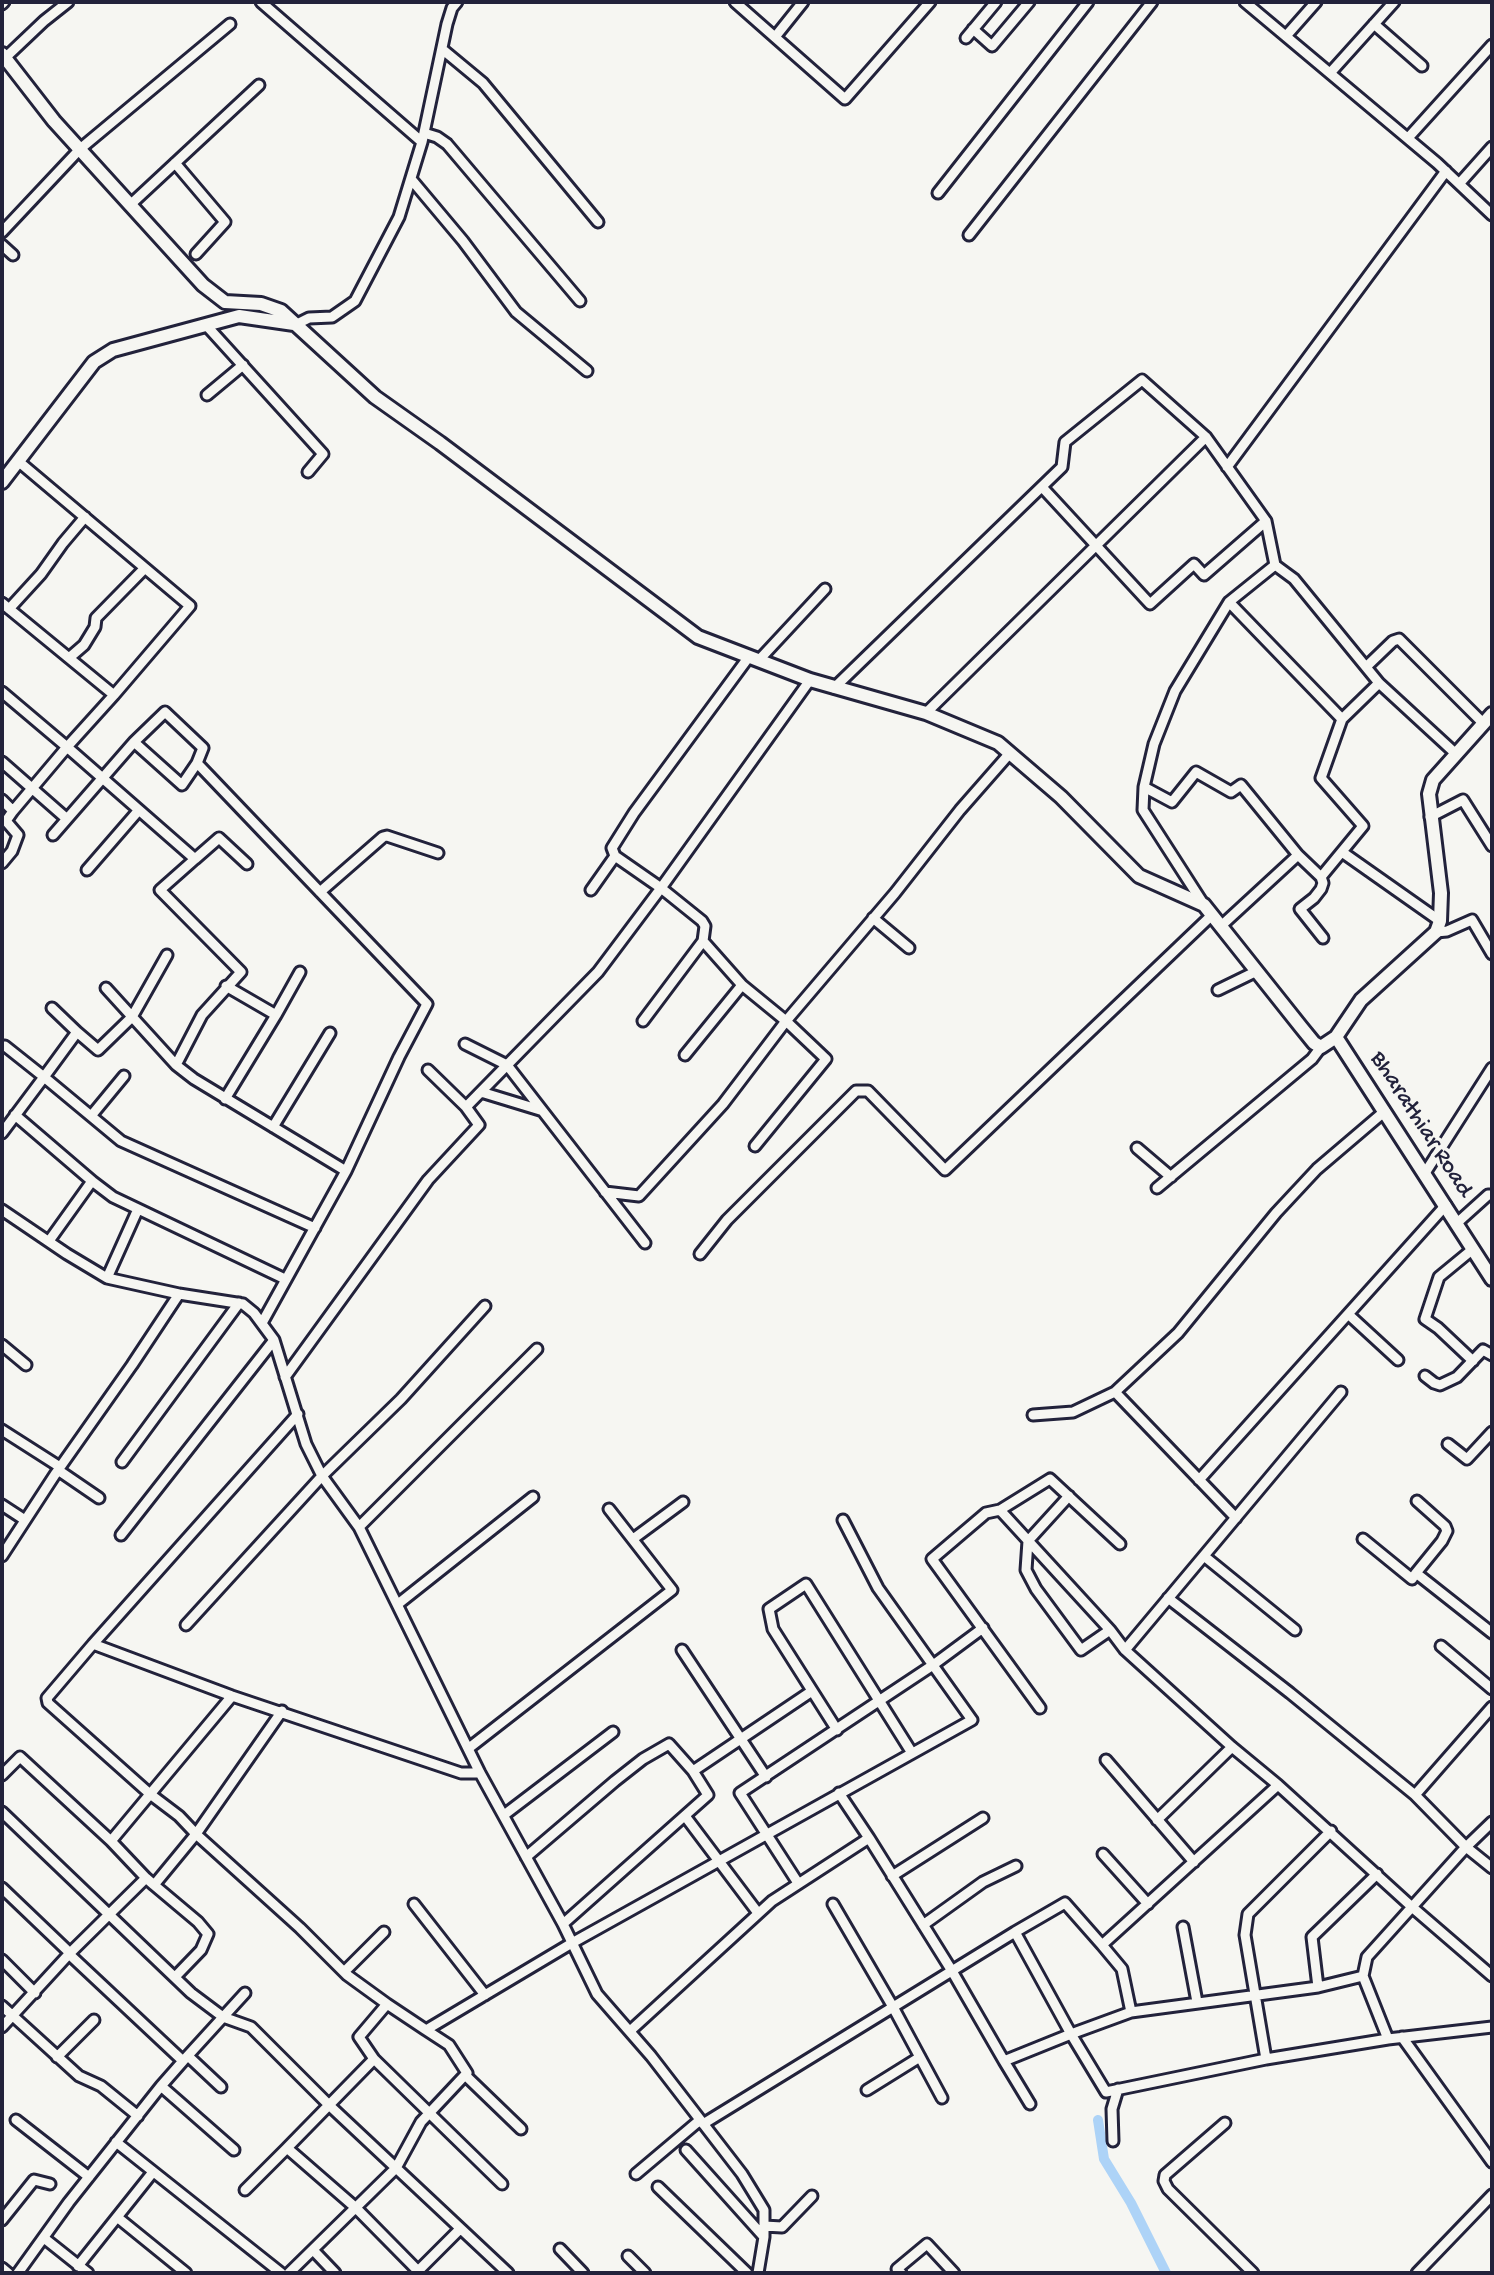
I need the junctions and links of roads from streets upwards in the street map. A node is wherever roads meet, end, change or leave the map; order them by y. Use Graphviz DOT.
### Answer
graph roads {
  1 [pos="68,2"];
  2 [pos="261,2"];
  3 [pos="735,2"];
  4 [pos="803,2"];
  5 [pos="996,2"];
  6 [pos="1029,2"];
  7 [pos="1088,2"];
  8 [pos="1152,2"];
  9 [pos="1245,2"];
  10 [pos="1316,2"];
  11 [pos="1394,2"];
  12 [pos="928,3"];
  13 [pos="451,4"];
  14 [pos="230,24"];
  15 [pos="1374,24"];
  16 [pos="1286,36"];
  17 [pos="775,37"];
  18 [pos="1492,45"];
  19 [pos="442,49"];
  20 [pos="4,56"];
  21 [pos="1422,66"];
  22 [pos="1331,72"];
  23 [pos="259,85"];
  24 [pos="423,138"];
  25 [pos="1408,138"];
  26 [pos="1492,147"];
  27 [pos="80,149"];
  28 [pos="175,163"];
  29 [pos="1446,171"];
  30 [pos="411,179"];
  31 [pos="1459,184"];
  32 [pos="938,193"];
  33 [pos="130,205"];
  34 [pos="1492,215"];
  35 [pos="598,222"];
  36 [pos="2,232"];
  37 [pos="969,235"];
  38 [pos="2,245"];
  39 [pos="196,254"];
  40 [pos="13,255"];
  41 [pos="580,301"];
  42 [pos="297,324"];
  43 [pos="206,325"];
  44 [pos="243,365"];
  45 [pos="587,371"];
  46 [pos="207,395"];
  47 [pos="1206,437"];
  48 [pos="18,461"];
  49 [pos="1227,467"];
  50 [pos="308,472"];
  51 [pos="2,482"];
  52 [pos="1042,487"];
  53 [pos="85,517"];
  54 [pos="1266,521"];
  55 [pos="1096,547"];
  56 [pos="1275,565"];
  57 [pos="145,568"];
  58 [pos="825,589"];
  59 [pos="1229,602"];
  60 [pos="6,606"];
  61 [pos="69,658"];
  62 [pos="754,659"];
  63 [pos="1366,667"];
  64 [pos="810,680"];
  65 [pos="1379,683"];
  66 [pos="834,688"];
  67 [pos="2,692"];
  68 [pos="114,695"];
  69 [pos="926,713"];
  70 [pos="1488,718"];
  71 [pos="1342,719"];
  72 [pos="134,742"];
  73 [pos="67,747"];
  74 [pos="1010,753"];
  75 [pos="1455,753"];
  76 [pos="2,762"];
  77 [pos="197,763"];
  78 [pos="103,778"];
  79 [pos="1144,787"];
  80 [pos="33,788"];
  81 [pos="2,800"];
  82 [pos="139,810"];
  83 [pos="13,811"];
  84 [pos="1430,817"];
  85 [pos="67,819"];
  86 [pos="53,835"];
  87 [pos="1492,846"];
  88 [pos="1342,852"];
  89 [pos="438,853"];
  90 [pos="1298,855"];
  91 [pos="615,856"];
  92 [pos="195,859"];
  93 [pos="2,863"];
  94 [pos="247,864"];
  95 [pos="87,870"];
  96 [pos="1321,877"];
  97 [pos="661,888"];
  98 [pos="591,890"];
  99 [pos="320,892"];
  100 [pos="1208,910"];
  101 [pos="873,918"];
  102 [pos="1221,926"];
  103 [pos="1438,927"];
  104 [pos="1323,938"];
  105 [pos="703,941"];
  106 [pos="909,948"];
  107 [pos="1492,954"];
  108 [pos="167,955"];
  109 [pos="1257,971"];
  110 [pos="300,972"];
  111 [pos="742,985"];
  112 [pos="226,986"];
  113 [pos="106,988"];
  114 [pos="1218,990"];
  115 [pos="52,1008"];
  116 [pos="276,1015"];
  117 [pos="132,1017"];
  118 [pos="643,1021"];
  119 [pos="786,1021"];
  120 [pos="77,1032"];
  121 [pos="330,1033"];
  122 [pos="1336,1037"];
  123 [pos="465,1044"];
  124 [pos="5,1046"];
  125 [pos="1321,1047"];
  126 [pos="685,1055"];
  127 [pos="176,1065"];
  128 [pos="507,1065"];
  129 [pos="1492,1068"];
  130 [pos="428,1070"];
  131 [pos="124,1076"];
  132 [pos="44,1077"];
  133 [pos="481,1092"];
  134 [pos="225,1099"];
  135 [pos="466,1107"];
  136 [pos="543,1111"];
  137 [pos="1385,1111"];
  138 [pos="15,1115"];
  139 [pos="91,1116"];
  140 [pos="273,1127"];
  141 [pos="2,1133"];
  142 [pos="755,1146"];
  143 [pos="1137,1148"];
  144 [pos="346,1171"];
  145 [pos="1425,1173"];
  146 [pos="1171,1177"];
  147 [pos="92,1181"];
  148 [pos="1157,1188"];
  149 [pos="605,1192"];
  150 [pos="1492,1195"];
  151 [pos="1446,1205"];
  152 [pos="138,1209"];
  153 [pos="2,1210"];
  154 [pos="1457,1223"];
  155 [pos="315,1228"];
  156 [pos="49,1241"];
  157 [pos="645,1243"];
  158 [pos="1473,1249"];
  159 [pos="700,1254"];
  160 [pos="107,1278"];
  161 [pos="285,1279"];
  162 [pos="1492,1279"];
  163 [pos="179,1294"];
  164 [pos="239,1303"];
  165 [pos="485,1306"];
  166 [pos="1348,1314"];
  167 [pos="262,1323"];
  168 [pos="274,1340"];
  169 [pos="2,1345"];
  170 [pos="537,1349"];
  171 [pos="1492,1355"];
  172 [pos="1398,1360"];
  173 [pos="1473,1361"];
  174 [pos="26,1365"];
  175 [pos="1425,1376"];
  176 [pos="285,1377"];
  177 [pos="1115,1392"];
  178 [pos="1341,1392"];
  179 [pos="298,1414"];
  180 [pos="1033,1415"];
  181 [pos="3,1431"];
  182 [pos="1492,1432"];
  183 [pos="1448,1444"];
  184 [pos="122,1462"];
  185 [pos="59,1469"];
  186 [pos="322,1476"];
  187 [pos="1199,1480"];
  188 [pos="1069,1496"];
  189 [pos="533,1497"];
  190 [pos="99,1498"];
  191 [pos="1417,1501"];
  192 [pos="683,1502"];
  193 [pos="2,1505"];
  194 [pos="609,1509"];
  195 [pos="1000,1510"];
  196 [pos="1236,1518"];
  197 [pos="25,1520"];
  198 [pos="843,1520"];
  199 [pos="359,1527"];
  200 [pos="121,1535"];
  201 [pos="633,1539"];
  202 [pos="1363,1539"];
  203 [pos="1028,1541"];
  204 [pos="1120,1544"];
  205 [pos="2,1556"];
  206 [pos="1204,1556"];
  207 [pos="1416,1573"];
  208 [pos="1168,1598"];
  209 [pos="398,1604"];
  210 [pos="186,1625"];
  211 [pos="983,1628"];
  212 [pos="1110,1630"];
  213 [pos="1295,1630"];
  214 [pos="1492,1633"];
  215 [pos="93,1644"];
  216 [pos="1441,1646"];
  217 [pos="682,1650"];
  218 [pos="1125,1650"];
  219 [pos="933,1665"];
  220 [pos="1492,1689"];
  221 [pos="812,1691"];
  222 [pos="232,1696"];
  223 [pos="879,1700"];
  224 [pos="1492,1707"];
  225 [pos="1040,1708"];
  226 [pos="282,1711"];
  227 [pos="837,1730"];
  228 [pos="613,1732"];
  229 [pos="739,1738"];
  230 [pos="1232,1747"];
  231 [pos="469,1748"];
  232 [pos="912,1753"];
  233 [pos="1106,1760"];
  234 [pos="693,1771"];
  235 [pos="480,1773"];
  236 [pos="2,1775"];
  237 [pos="766,1777"];
  238 [pos="1278,1785"];
  239 [pos="839,1793"];
  240 [pos="150,1794"];
  241 [pos="1415,1795"];
  242 [pos="2,1812"];
  243 [pos="504,1815"];
  244 [pos="685,1816"];
  245 [pos="983,1818"];
  246 [pos="1157,1820"];
  247 [pos="1492,1822"];
  248 [pos="1331,1831"];
  249 [pos="196,1834"];
  250 [pos="766,1834"];
  251 [pos="869,1838"];
  252 [pos="111,1841"];
  253 [pos="1466,1847"];
  254 [pos="1103,1854"];
  255 [pos="526,1857"];
  256 [pos="718,1862"];
  257 [pos="1194,1862"];
  258 [pos="1016,1866"];
  259 [pos="1492,1868"];
  260 [pos="1377,1874"];
  261 [pos="892,1876"];
  262 [pos="150,1882"];
  263 [pos="798,1883"];
  264 [pos="2,1888"];
  265 [pos="414,1904"];
  266 [pos="833,1904"];
  267 [pos="1148,1904"];
  268 [pos="1412,1907"];
  269 [pos="758,1913"];
  270 [pos="109,1915"];
  271 [pos="563,1924"];
  272 [pos="923,1925"];
  273 [pos="1183,1927"];
  274 [pos="384,1932"];
  275 [pos="1015,1932"];
  276 [pos="572,1943"];
  277 [pos="1102,1945"];
  278 [pos="70,1954"];
  279 [pos="2,1960"];
  280 [pos="952,1971"];
  281 [pos="344,1972"];
  282 [pos="1363,1976"];
  283 [pos="1492,1976"];
  284 [pos="175,1977"];
  285 [pos="1318,1987"];
  286 [pos="35,1993"];
  287 [pos="245,1993"];
  288 [pos="1254,1994"];
  289 [pos="485,1995"];
  290 [pos="1197,2002"];
  291 [pos="387,2004"];
  292 [pos="2,2006"];
  293 [pos="893,2007"];
  294 [pos="1131,2012"];
  295 [pos="12,2017"];
  296 [pos="223,2017"];
  297 [pos="94,2020"];
  298 [pos="2,2027"];
  299 [pos="1492,2027"];
  300 [pos="426,2030"];
  301 [pos="630,2031"];
  302 [pos="1071,2034"];
  303 [pos="1402,2037"];
  304 [pos="1388,2039"];
  305 [pos="57,2057"];
  306 [pos="920,2057"];
  307 [pos="185,2058"];
  308 [pos="374,2059"];
  309 [pos="1266,2059"];
  310 [pos="1004,2061"];
  311 [pos="465,2075"];
  312 [pos="161,2086"];
  313 [pos="221,2087"];
  314 [pos="1118,2089"];
  315 [pos="867,2090"];
  316 [pos="942,2098"];
  317 [pos="1030,2104"];
  318 [pos="330,2106"];
  319 [pos="429,2112"];
  320 [pos="138,2116"];
  321 [pos="16,2120"];
  322 [pos="701,2122"];
  323 [pos="1225,2123"];
  324 [pos="521,2129"];
  325 [pos="1113,2141"];
  326 [pos="116,2142"];
  327 [pos="287,2148"];
  328 [pos="234,2150"];
  329 [pos="686,2150"];
  330 [pos="1492,2162"];
  331 [pos="396,2168"];
  332 [pos="153,2172"];
  333 [pos="636,2174"];
  334 [pos="89,2177"];
  335 [pos="50,2184"];
  336 [pos="502,2184"];
  337 [pos="658,2187"];
  338 [pos="245,2190"];
  339 [pos="1492,2195"];
  340 [pos="812,2196"];
  341 [pos="356,2208"];
  342 [pos="117,2217"];
  343 [pos="2,2220"];
  344 [pos="460,2229"];
  345 [pos="764,2232"];
  346 [pos="44,2238"];
  347 [pos="560,2249"];
  348 [pos="314,2251"];
  349 [pos="628,2256"];
  350 [pos="78,2266"];
  351 [pos="2,2268"];
  352 [pos="419,2272"];
  353 [pos="897,2272"];
  354 [pos="8,2273"];
  355 [pos="18,2273"];
  356 [pos="88,2273"];
  357 [pos="186,2273"];
  358 [pos="281,2273"];
  359 [pos="289,2273"];
  360 [pos="335,2273"];
  361 [pos="508,2273"];
  362 [pos="583,2273"];
  363 [pos="645,2273"];
  364 [pos="747,2273"];
  365 [pos="758,2273"];
  366 [pos="954,2273"];
  367 [pos="1253,2273"];
  368 [pos="1417,2273"];
  1 -- 20 [label="street"];
  2 -- 24 [label="street"];
  3 -- 17 [label="street"];
  4 -- 17 [label="street"];
  5 -- 6 [label="street"];
  7 -- 32 [label="street"];
  8 -- 37 [label="street"];
  9 -- 16 [label="street"];
  10 -- 16 [label="street"];
  11 -- 15 [label="street"];
  12 -- 17 [label="street"];
  13 -- 19 [label="street"];
  14 -- 27 [label="street"];
  15 -- 21 [label="street"];
  15 -- 22 [label="street"];
  16 -- 22 [label="street"];
  18 -- 25 [label="street"];
  19 -- 24 [label="street"];
  19 -- 35 [label="street"];
  20 -- 27 [label="street"];
  22 -- 25 [label="street"];
  23 -- 28 [label="street"];
  24 -- 30 [label="street"];
  24 -- 41 [label="street"];
  25 -- 29 [label="street"];
  26 -- 31 [label="street"];
  27 -- 33 [label="street"];
  27 -- 36 [label="street"];
  28 -- 33 [label="street"];
  28 -- 39 [label="street"];
  29 -- 31 [label="street"];
  29 -- 49 [label="street"];
  30 -- 42 [label="street"];
  30 -- 45 [label="street"];
  31 -- 34 [label="street"];
  33 -- 42 [label="street"];
  38 -- 40 [label="street"];
  42 -- 43 [label="street"];
  42 -- 62 [label="street"];
  43 -- 44 [label="street"];
  43 -- 48 [label="street"];
  44 -- 46 [label="street"];
  44 -- 50 [label="street"];
  47 -- 49 [label="street"];
  47 -- 52 [label="street"];
  47 -- 55 [label="street"];
  48 -- 51 [label="street"];
  48 -- 53 [label="street"];
  49 -- 54 [label="street"];
  52 -- 55 [label="street"];
  52 -- 66 [label="street"];
  53 -- 57 [label="street"];
  53 -- 60 [label="street"];
  54 -- 55 [label="street"];
  54 -- 56 [label="street"];
  55 -- 69 [label="street"];
  56 -- 59 [label="street"];
  56 -- 63 [label="street"];
  57 -- 61 [label="street"];
  57 -- 68 [label="street"];
  58 -- 62 [label="street"];
  59 -- 71 [label="street"];
  59 -- 79 [label="street"];
  60 -- 61 [label="street"];
  61 -- 68 [label="street"];
  62 -- 64 [label="street"];
  62 -- 91 [label="street"];
  63 -- 65 [label="street"];
  63 -- 70 [label="street"];
  64 -- 66 [label="street"];
  64 -- 97 [label="street"];
  65 -- 71 [label="street"];
  65 -- 75 [label="street"];
  66 -- 69 [label="street"];
  67 -- 73 [label="street"];
  68 -- 73 [label="street"];
  69 -- 74 [label="street"];
  70 -- 75 [label="street"];
  71 -- 88 [label="street"];
  72 -- 77 [label="street"];
  72 -- 77 [label="street"];
  72 -- 78 [label="street"];
  73 -- 78 [label="street"];
  73 -- 80 [label="street"];
  74 -- 100 [label="street"];
  74 -- 101 [label="street"];
  75 -- 84 [label="street"];
  76 -- 80 [label="street"];
  77 -- 99 [label="street"];
  78 -- 82 [label="street"];
  78 -- 85 [label="street"];
  79 -- 90 [label="street"];
  79 -- 100 [label="street"];
  80 -- 83 [label="street"];
  80 -- 85 [label="street"];
  81 -- 83 [label="street"];
  82 -- 92 [label="street"];
  82 -- 95 [label="street"];
  83 -- 93 [label="street"];
  84 -- 87 [label="street"];
  84 -- 103 [label="street"];
  85 -- 86 [label="street"];
  88 -- 96 [label="street"];
  88 -- 103 [label="street"];
  89 -- 99 [label="street"];
  90 -- 96 [label="street"];
  90 -- 102 [label="street"];
  91 -- 97 [label="street"];
  91 -- 98 [label="street"];
  92 -- 94 [label="street"];
  92 -- 112 [label="street"];
  96 -- 104 [label="street"];
  97 -- 105 [label="street"];
  97 -- 128 [label="street"];
  99 -- 144 [label="street"];
  100 -- 102 [label="street"];
  100 -- 159 [label="street"];
  101 -- 106 [label="street"];
  101 -- 119 [label="street"];
  102 -- 109 [label="street"];
  103 -- 107 [label="street"];
  103 -- 122 [label="street"];
  105 -- 111 [label="street"];
  105 -- 118 [label="street"];
  108 -- 117 [label="street"];
  109 -- 114 [label="street"];
  109 -- 125 [label="street"];
  110 -- 116 [label="street"];
  111 -- 119 [label="street"];
  111 -- 126 [label="street"];
  112 -- 116 [label="street"];
  112 -- 127 [label="street"];
  113 -- 117 [label="street"];
  115 -- 120 [label="street"];
  116 -- 134 [label="street"];
  117 -- 120 [label="street"];
  117 -- 127 [label="street"];
  119 -- 142 [label="street"];
  119 -- 149 [label="street"];
  120 -- 132 [label="street"];
  121 -- 140 [label="street"];
  122 -- 125 [label="street"];
  122 -- 137 [label="street, Bharathiar Road"];
  123 -- 128 [label="street"];
  124 -- 132 [label="street"];
  125 -- 146 [label="street"];
  127 -- 134 [label="street"];
  128 -- 133 [label="street"];
  128 -- 136 [label="street"];
  129 -- 145 [label="street"];
  130 -- 135 [label="street"];
  131 -- 139 [label="street"];
  132 -- 138 [label="street"];
  132 -- 139 [label="street"];
  133 -- 135 [label="street"];
  133 -- 136 [label="street"];
  134 -- 140 [label="street"];
  135 -- 176 [label="street"];
  136 -- 149 [label="street"];
  137 -- 145 [label="street, Bharathiar Road"];
  137 -- 177 [label="street"];
  138 -- 141 [label="street"];
  138 -- 147 [label="street"];
  139 -- 155 [label="street"];
  140 -- 144 [label="street"];
  143 -- 146 [label="street"];
  144 -- 155 [label="street"];
  145 -- 151 [label="street, Bharathiar Road"];
  146 -- 148 [label="street"];
  147 -- 152 [label="street"];
  147 -- 156 [label="street"];
  149 -- 157 [label="street"];
  150 -- 154 [label="street"];
  151 -- 154 [label="street, Bharathiar Road"];
  151 -- 166 [label="street"];
  152 -- 160 [label="street"];
  152 -- 161 [label="street"];
  153 -- 156 [label="street"];
  154 -- 158 [label="street, Bharathiar Road"];
  155 -- 161 [label="street"];
  156 -- 160 [label="street"];
  158 -- 162 [label="street, Bharathiar Road"];
  158 -- 173 [label="street"];
  160 -- 163 [label="street"];
  161 -- 167 [label="street"];
  163 -- 164 [label="street"];
  163 -- 185 [label="street"];
  164 -- 167 [label="street"];
  164 -- 184 [label="street"];
  165 -- 186 [label="street"];
  166 -- 172 [label="street"];
  166 -- 187 [label="street"];
  167 -- 168 [label="street"];
  168 -- 176 [label="street"];
  168 -- 200 [label="street"];
  169 -- 174 [label="street"];
  170 -- 199 [label="street"];
  171 -- 173 [label="street"];
  173 -- 175 [label="street"];
  176 -- 179 [label="street"];
  177 -- 180 [label="street"];
  177 -- 187 [label="street"];
  178 -- 196 [label="street"];
  179 -- 186 [label="street"];
  179 -- 215 [label="street"];
  181 -- 185 [label="street"];
  182 -- 183 [label="street"];
  185 -- 190 [label="street"];
  185 -- 197 [label="street"];
  186 -- 199 [label="street"];
  186 -- 210 [label="street"];
  187 -- 196 [label="street"];
  188 -- 195 [label="street"];
  188 -- 203 [label="street"];
  188 -- 204 [label="street"];
  189 -- 209 [label="street"];
  191 -- 207 [label="street"];
  192 -- 201 [label="street"];
  193 -- 197 [label="street"];
  194 -- 201 [label="street"];
  195 -- 203 [label="street"];
  195 -- 211 [label="street"];
  196 -- 206 [label="street"];
  197 -- 205 [label="street"];
  198 -- 219 [label="street"];
  199 -- 209 [label="street"];
  201 -- 231 [label="street"];
  202 -- 207 [label="street"];
  203 -- 212 [label="street"];
  203 -- 212 [label="street"];
  206 -- 208 [label="street"];
  206 -- 213 [label="street"];
  207 -- 214 [label="street"];
  208 -- 218 [label="street"];
  208 -- 241 [label="street"];
  209 -- 231 [label="street"];
  211 -- 219 [label="street"];
  211 -- 225 [label="street"];
  212 -- 218 [label="street"];
  215 -- 222 [label="street"];
  215 -- 240 [label="street"];
  216 -- 220 [label="street"];
  217 -- 229 [label="street"];
  218 -- 230 [label="street"];
  219 -- 223 [label="street"];
  219 -- 232 [label="street"];
  221 -- 223 [label="street"];
  221 -- 227 [label="street"];
  221 -- 229 [label="street"];
  222 -- 226 [label="street"];
  222 -- 240 [label="street"];
  223 -- 227 [label="street"];
  223 -- 232 [label="street"];
  224 -- 241 [label="street"];
  226 -- 235 [label="street"];
  226 -- 249 [label="street"];
  227 -- 237 [label="street"];
  228 -- 243 [label="street"];
  229 -- 234 [label="street"];
  229 -- 237 [label="street"];
  230 -- 238 [label="street"];
  230 -- 246 [label="street"];
  231 -- 235 [label="street"];
  232 -- 239 [label="street"];
  233 -- 246 [label="street"];
  234 -- 244 [label="street"];
  234 -- 255 [label="street"];
  235 -- 243 [label="street"];
  236 -- 252 [label="street"];
  237 -- 250 [label="street"];
  238 -- 248 [label="street"];
  238 -- 257 [label="street"];
  239 -- 250 [label="street"];
  239 -- 251 [label="street"];
  240 -- 249 [label="street"];
  240 -- 252 [label="street"];
  241 -- 253 [label="street"];
  242 -- 270 [label="street"];
  243 -- 255 [label="street"];
  244 -- 256 [label="street"];
  244 -- 271 [label="street"];
  245 -- 261 [label="street"];
  246 -- 257 [label="street"];
  247 -- 253 [label="street"];
  248 -- 260 [label="street"];
  248 -- 288 [label="street"];
  249 -- 262 [label="street"];
  249 -- 281 [label="street"];
  250 -- 256 [label="street"];
  250 -- 263 [label="street"];
  251 -- 261 [label="street"];
  251 -- 263 [label="street"];
  252 -- 262 [label="street"];
  253 -- 259 [label="street"];
  253 -- 268 [label="street"];
  254 -- 267 [label="street"];
  255 -- 271 [label="street"];
  256 -- 269 [label="street"];
  256 -- 276 [label="street"];
  257 -- 267 [label="street"];
  258 -- 272 [label="street"];
  260 -- 268 [label="street"];
  260 -- 285 [label="street"];
  261 -- 272 [label="street"];
  262 -- 270 [label="street"];
  262 -- 284 [label="street"];
  263 -- 269 [label="street"];
  264 -- 278 [label="street"];
  265 -- 289 [label="street"];
  266 -- 293 [label="street"];
  267 -- 277 [label="street"];
  268 -- 282 [label="street"];
  268 -- 283 [label="street"];
  269 -- 301 [label="street"];
  270 -- 278 [label="street"];
  270 -- 284 [label="street"];
  271 -- 276 [label="street"];
  272 -- 280 [label="street"];
  273 -- 290 [label="street"];
  274 -- 281 [label="street"];
  275 -- 277 [label="street"];
  275 -- 280 [label="street"];
  275 -- 302 [label="street"];
  276 -- 289 [label="street"];
  276 -- 301 [label="street"];
  277 -- 294 [label="street"];
  278 -- 286 [label="street"];
  278 -- 307 [label="street"];
  279 -- 286 [label="street"];
  280 -- 293 [label="street"];
  280 -- 310 [label="street"];
  281 -- 291 [label="street"];
  282 -- 285 [label="street"];
  282 -- 304 [label="street"];
  284 -- 296 [label="street"];
  285 -- 288 [label="street"];
  286 -- 295 [label="street"];
  287 -- 296 [label="street"];
  288 -- 290 [label="street"];
  288 -- 309 [label="street"];
  289 -- 300 [label="street"];
  290 -- 294 [label="street"];
  291 -- 300 [label="street"];
  291 -- 308 [label="street"];
  292 -- 295 [label="street"];
  293 -- 306 [label="street"];
  293 -- 322 [label="street"];
  294 -- 302 [label="street"];
  295 -- 298 [label="street"];
  295 -- 305 [label="street"];
  296 -- 307 [label="street"];
  296 -- 318 [label="street"];
  297 -- 305 [label="street"];
  299 -- 303 [label="street"];
  300 -- 311 [label="street"];
  301 -- 322 [label="street"];
  302 -- 310 [label="street"];
  302 -- 314 [label="street"];
  303 -- 304 [label="street"];
  303 -- 330 [label="street"];
  304 -- 309 [label="street"];
  305 -- 320 [label="street"];
  306 -- 315 [label="street"];
  306 -- 316 [label="street"];
  307 -- 312 [label="street"];
  307 -- 313 [label="street"];
  308 -- 318 [label="street"];
  308 -- 319 [label="street"];
  309 -- 314 [label="street"];
  310 -- 317 [label="street"];
  311 -- 319 [label="street"];
  311 -- 324 [label="street"];
  312 -- 320 [label="street"];
  312 -- 328 [label="street"];
  314 -- 325 [label="street"];
  318 -- 327 [label="street"];
  318 -- 331 [label="street"];
  319 -- 331 [label="street"];
  319 -- 336 [label="street"];
  320 -- 326 [label="street"];
  321 -- 334 [label="street"];
  322 -- 333 [label="street"];
  322 -- 345 [label="street"];
  323 -- 367 [label="street"];
  326 -- 332 [label="street"];
  326 -- 334 [label="street"];
  327 -- 338 [label="street"];
  327 -- 341 [label="street"];
  329 -- 345 [label="street"];
  331 -- 341 [label="street"];
  331 -- 344 [label="street"];
  332 -- 342 [label="street"];
  332 -- 358 [label="street"];
  334 -- 346 [label="street"];
  335 -- 343 [label="street"];
  337 -- 364 [label="street"];
  339 -- 368 [label="street"];
  340 -- 345 [label="street"];
  341 -- 348 [label="street"];
  341 -- 352 [label="street"];
  342 -- 350 [label="street"];
  342 -- 357 [label="street"];
  344 -- 352 [label="street"];
  344 -- 361 [label="street"];
  345 -- 365 [label="street"];
  346 -- 350 [label="street"];
  346 -- 355 [label="street"];
  347 -- 362 [label="street"];
  348 -- 359 [label="street"];
  348 -- 360 [label="street"];
  349 -- 363 [label="street"];
  350 -- 356 [label="street"];
  351 -- 354 [label="street"];
  353 -- 366 [label="street"];
}
